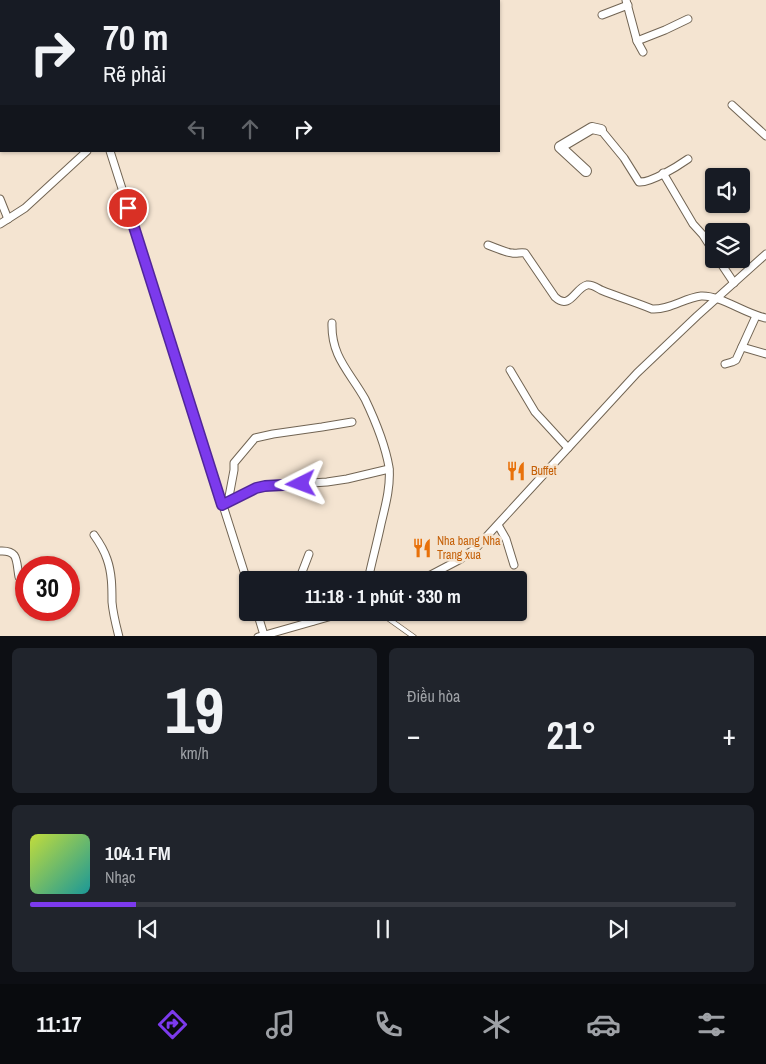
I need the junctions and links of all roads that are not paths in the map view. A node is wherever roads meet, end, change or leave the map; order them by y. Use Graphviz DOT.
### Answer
graph roads {
  1 [pos="627,2"];
  2 [pos="602,15"];
  3 [pos="688,19"];
  4 [pos="637,41"];
  5 [pos="642,52"];
  6 [pos="732,105"];
  7 [pos="601,130"];
  8 [pos="766,136"];
  9 [pos="86,152"];
  10 [pos="110,152"];
  11 [pos="688,159"];
  12 [pos="586,171"];
  13 [pos="663,173"];
  14 [pos="0,199"];
  15 [pos="8,219"];
  16 [pos="0,224"];
  17 [pos="705,238"];
  18 [pos="488,245"];
  19 [pos="766,254"];
  20 [pos="724,268"];
  21 [pos="734,283"];
  22 [pos="716,298"];
  23 [pos="756,316"];
  24 [pos="766,318"];
  25 [pos="332,323"];
  26 [pos="742,346"];
  27 [pos="766,354"];
  28 [pos="725,364"];
  29 [pos="510,370"];
  30 [pos="352,422"];
  31 [pos="568,448"];
  32 [pos="389,469"];
  33 [pos="225,503"];
  34 [pos="498,525"];
  35 [pos="94,535"];
  36 [pos="0,551"];
  37 [pos="309,554"];
  38 [pos="15,556"];
  39 [pos="514,566"];
  40 [pos="244,571"];
  41 [pos="302,571"];
  42 [pos="370,571"];
  43 [pos="438,571"];
  44 [pos="258,621"];
  45 [pos="314,621"];
  46 [pos="392,621"];
  47 [pos="119,636"];
  48 [pos="261,636"];
  49 [pos="414,636"];
  1 -- 2 [label="street"];
  1 -- 4 [label="street"];
  3 -- 4 [label="street"];
  4 -- 5 [label="street"];
  6 -- 8 [label="street"];
  7 -- 12 [label="main road"];
  7 -- 13 [label="street"];
  9 -- 15 [label="street"];
  10 -- 33 [label="street"];
  11 -- 13 [label="street"];
  13 -- 17 [label="street"];
  14 -- 15 [label="street"];
  15 -- 16 [label="street"];
  18 -- 22 [label="street"];
  19 -- 21 [label="street"];
  20 -- 21 [label="street"];
  21 -- 22 [label="street"];
  22 -- 23 [label="street"];
  22 -- 31 [label="street"];
  23 -- 24 [label="street"];
  23 -- 26 [label="street"];
  25 -- 32 [label="street"];
  26 -- 27 [label="street"];
  26 -- 28 [label="street"];
  29 -- 31 [label="street"];
  30 -- 33 [label="street"];
  31 -- 34 [label="street"];
  32 -- 33 [label="street"];
  32 -- 42 [label="street"];
  33 -- 40 [label="street"];
  34 -- 39 [label="street"];
  34 -- 43 [label="street"];
  35 -- 47 [label="street"];
  36 -- 38 [label="street"];
  37 -- 41 [label="street"];
  44 -- 48 [label="street"];
  45 -- 48 [label="street"];
  46 -- 49 [label="lane"];
}
